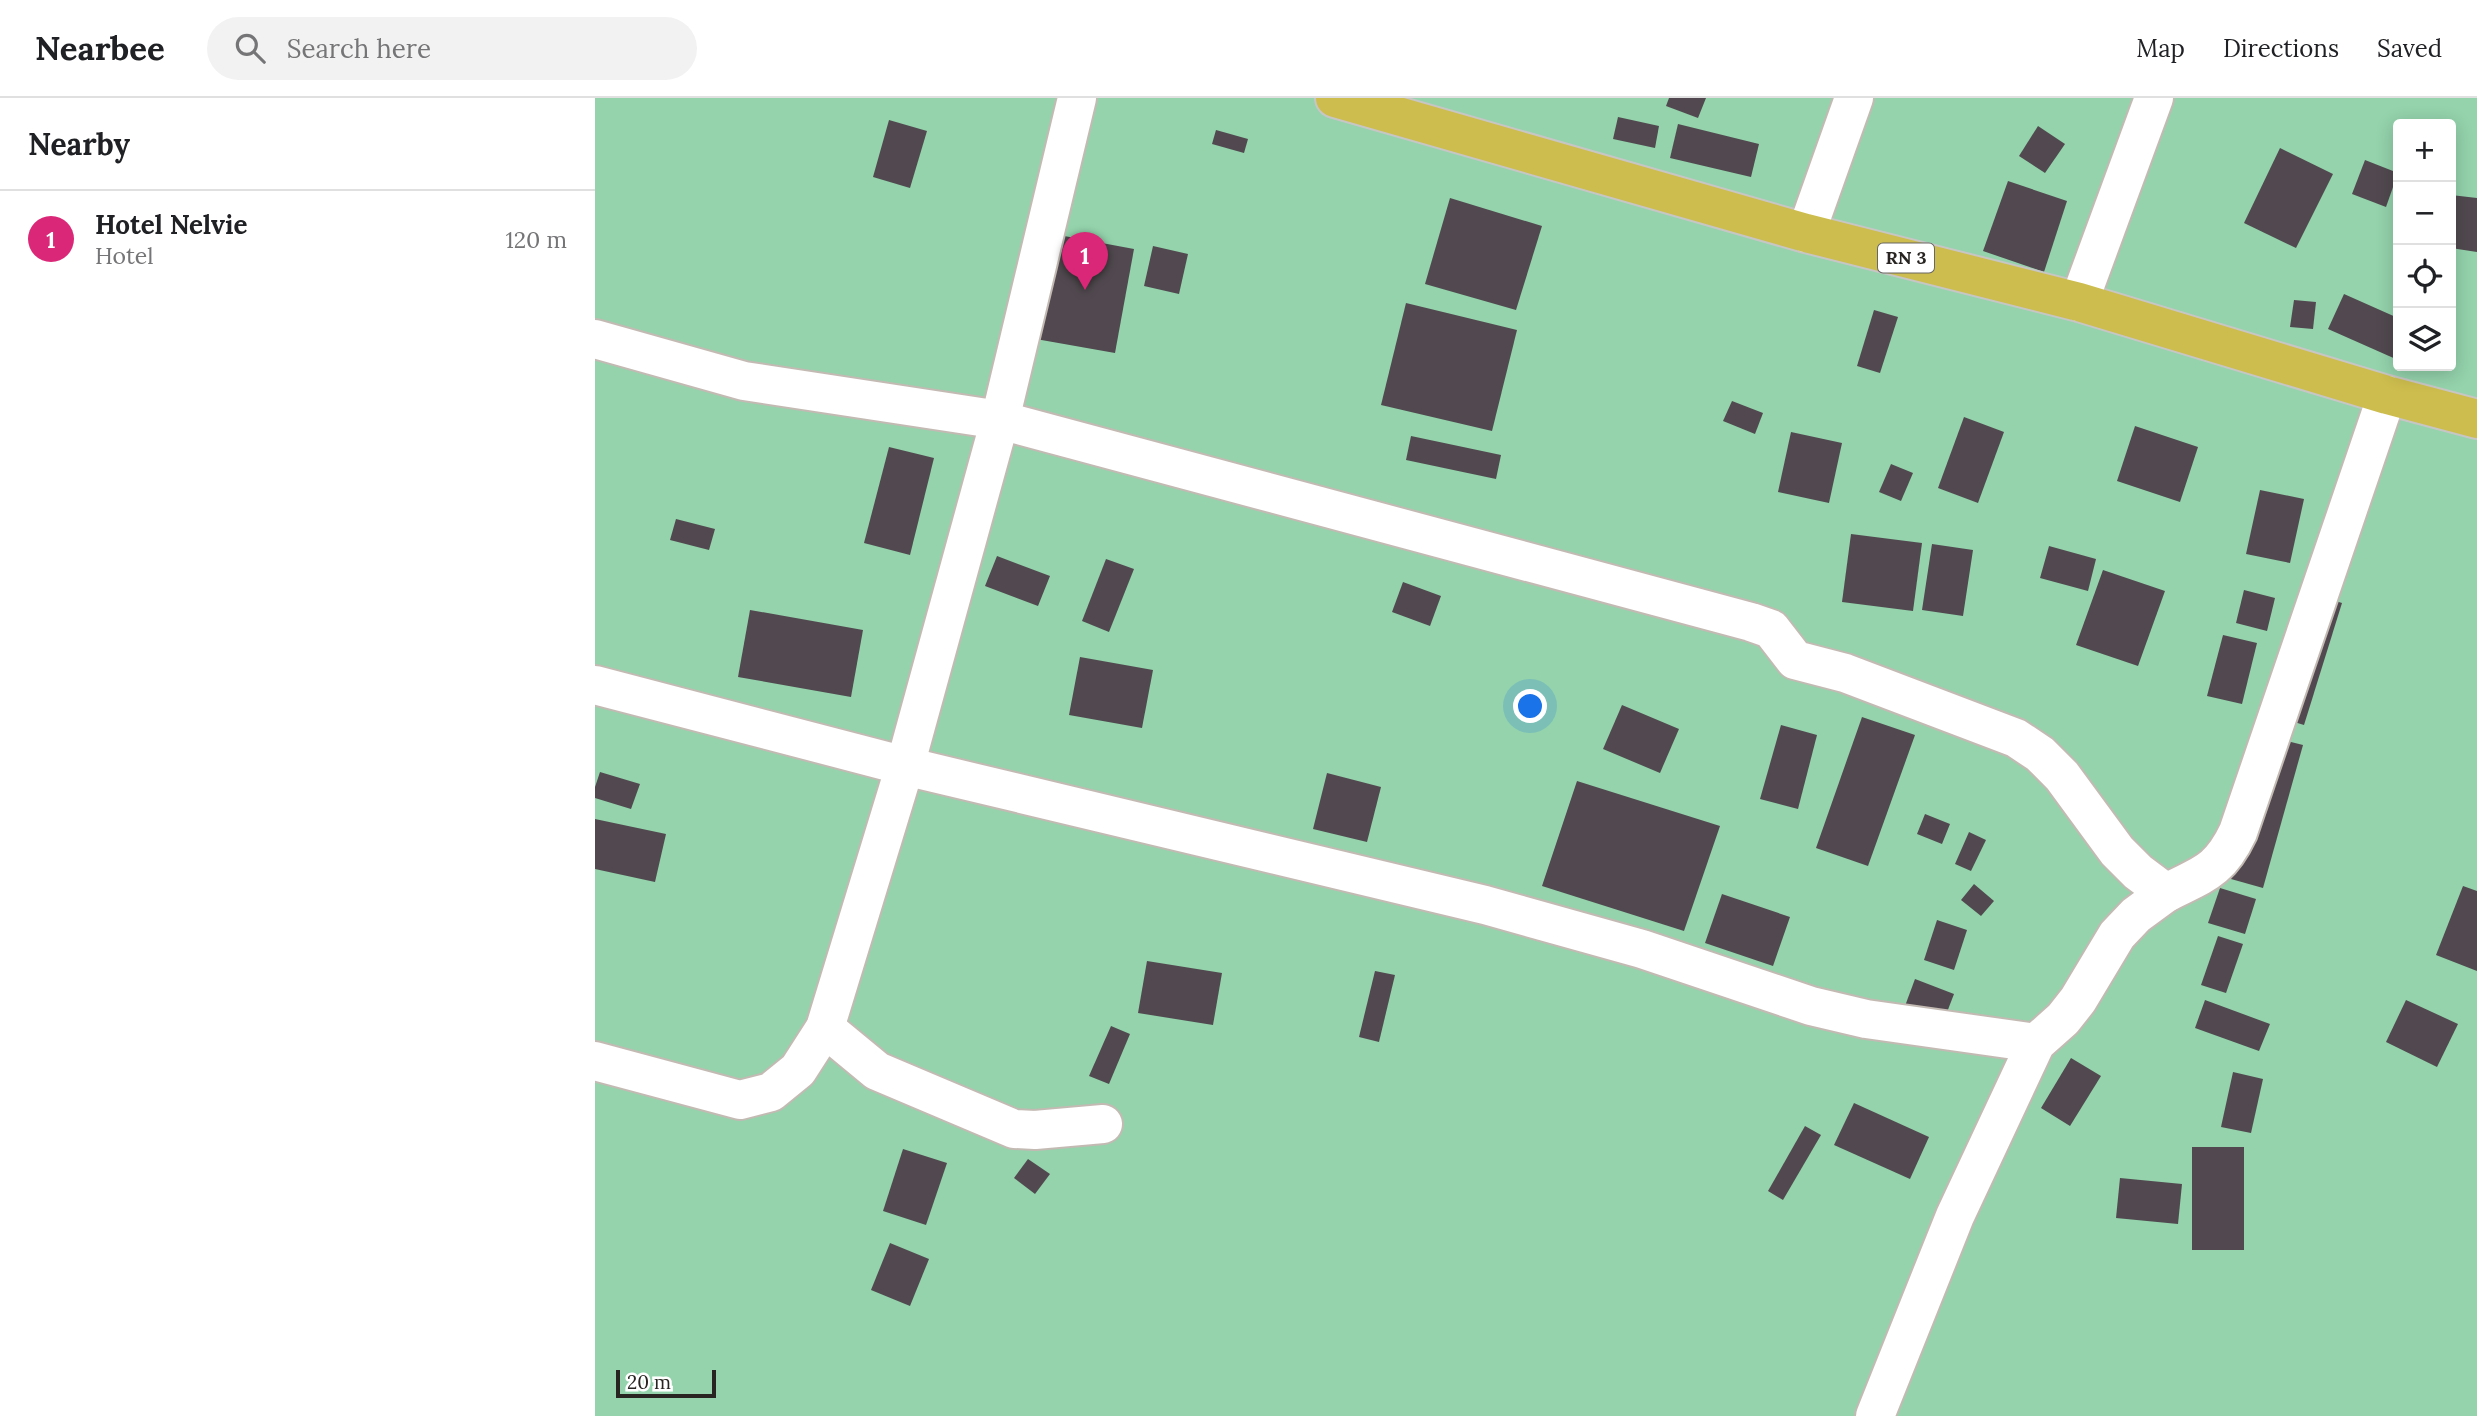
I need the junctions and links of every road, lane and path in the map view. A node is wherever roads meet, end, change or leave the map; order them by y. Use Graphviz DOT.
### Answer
graph roads {
  1 [pos="1077,98"];
  2 [pos="1335,98"];
  3 [pos="1854,98"];
  4 [pos="2154,98"];
  5 [pos="1806,233"];
  6 [pos="2080,302"];
  7 [pos="595,339"];
  8 [pos="2387,395"];
  9 [pos="2477,419"];
  10 [pos="1000,420"];
  11 [pos="595,685"];
  12 [pos="905,766"];
  13 [pos="2166,893"];
  14 [pos="825,1028"];
  15 [pos="2036,1043"];
  16 [pos="595,1061"];
  17 [pos="1103,1124"];
  18 [pos="1875,1416"];
  1 -- 10 [label="street"];
  2 -- 5 [label="highway, RN 3"];
  3 -- 5 [label="street"];
  4 -- 6 [label="street"];
  5 -- 6 [label="highway, RN 3"];
  6 -- 8 [label="highway, RN 3"];
  7 -- 10 [label="street"];
  8 -- 9 [label="highway, RN 3"];
  8 -- 13 [label="street"];
  10 -- 12 [label="street"];
  10 -- 13 [label="street"];
  11 -- 12 [label="street"];
  12 -- 14 [label="street"];
  12 -- 15 [label="street"];
  13 -- 15 [label="street"];
  14 -- 16 [label="street"];
  14 -- 17 [label="street"];
  15 -- 18 [label="street"];
}
